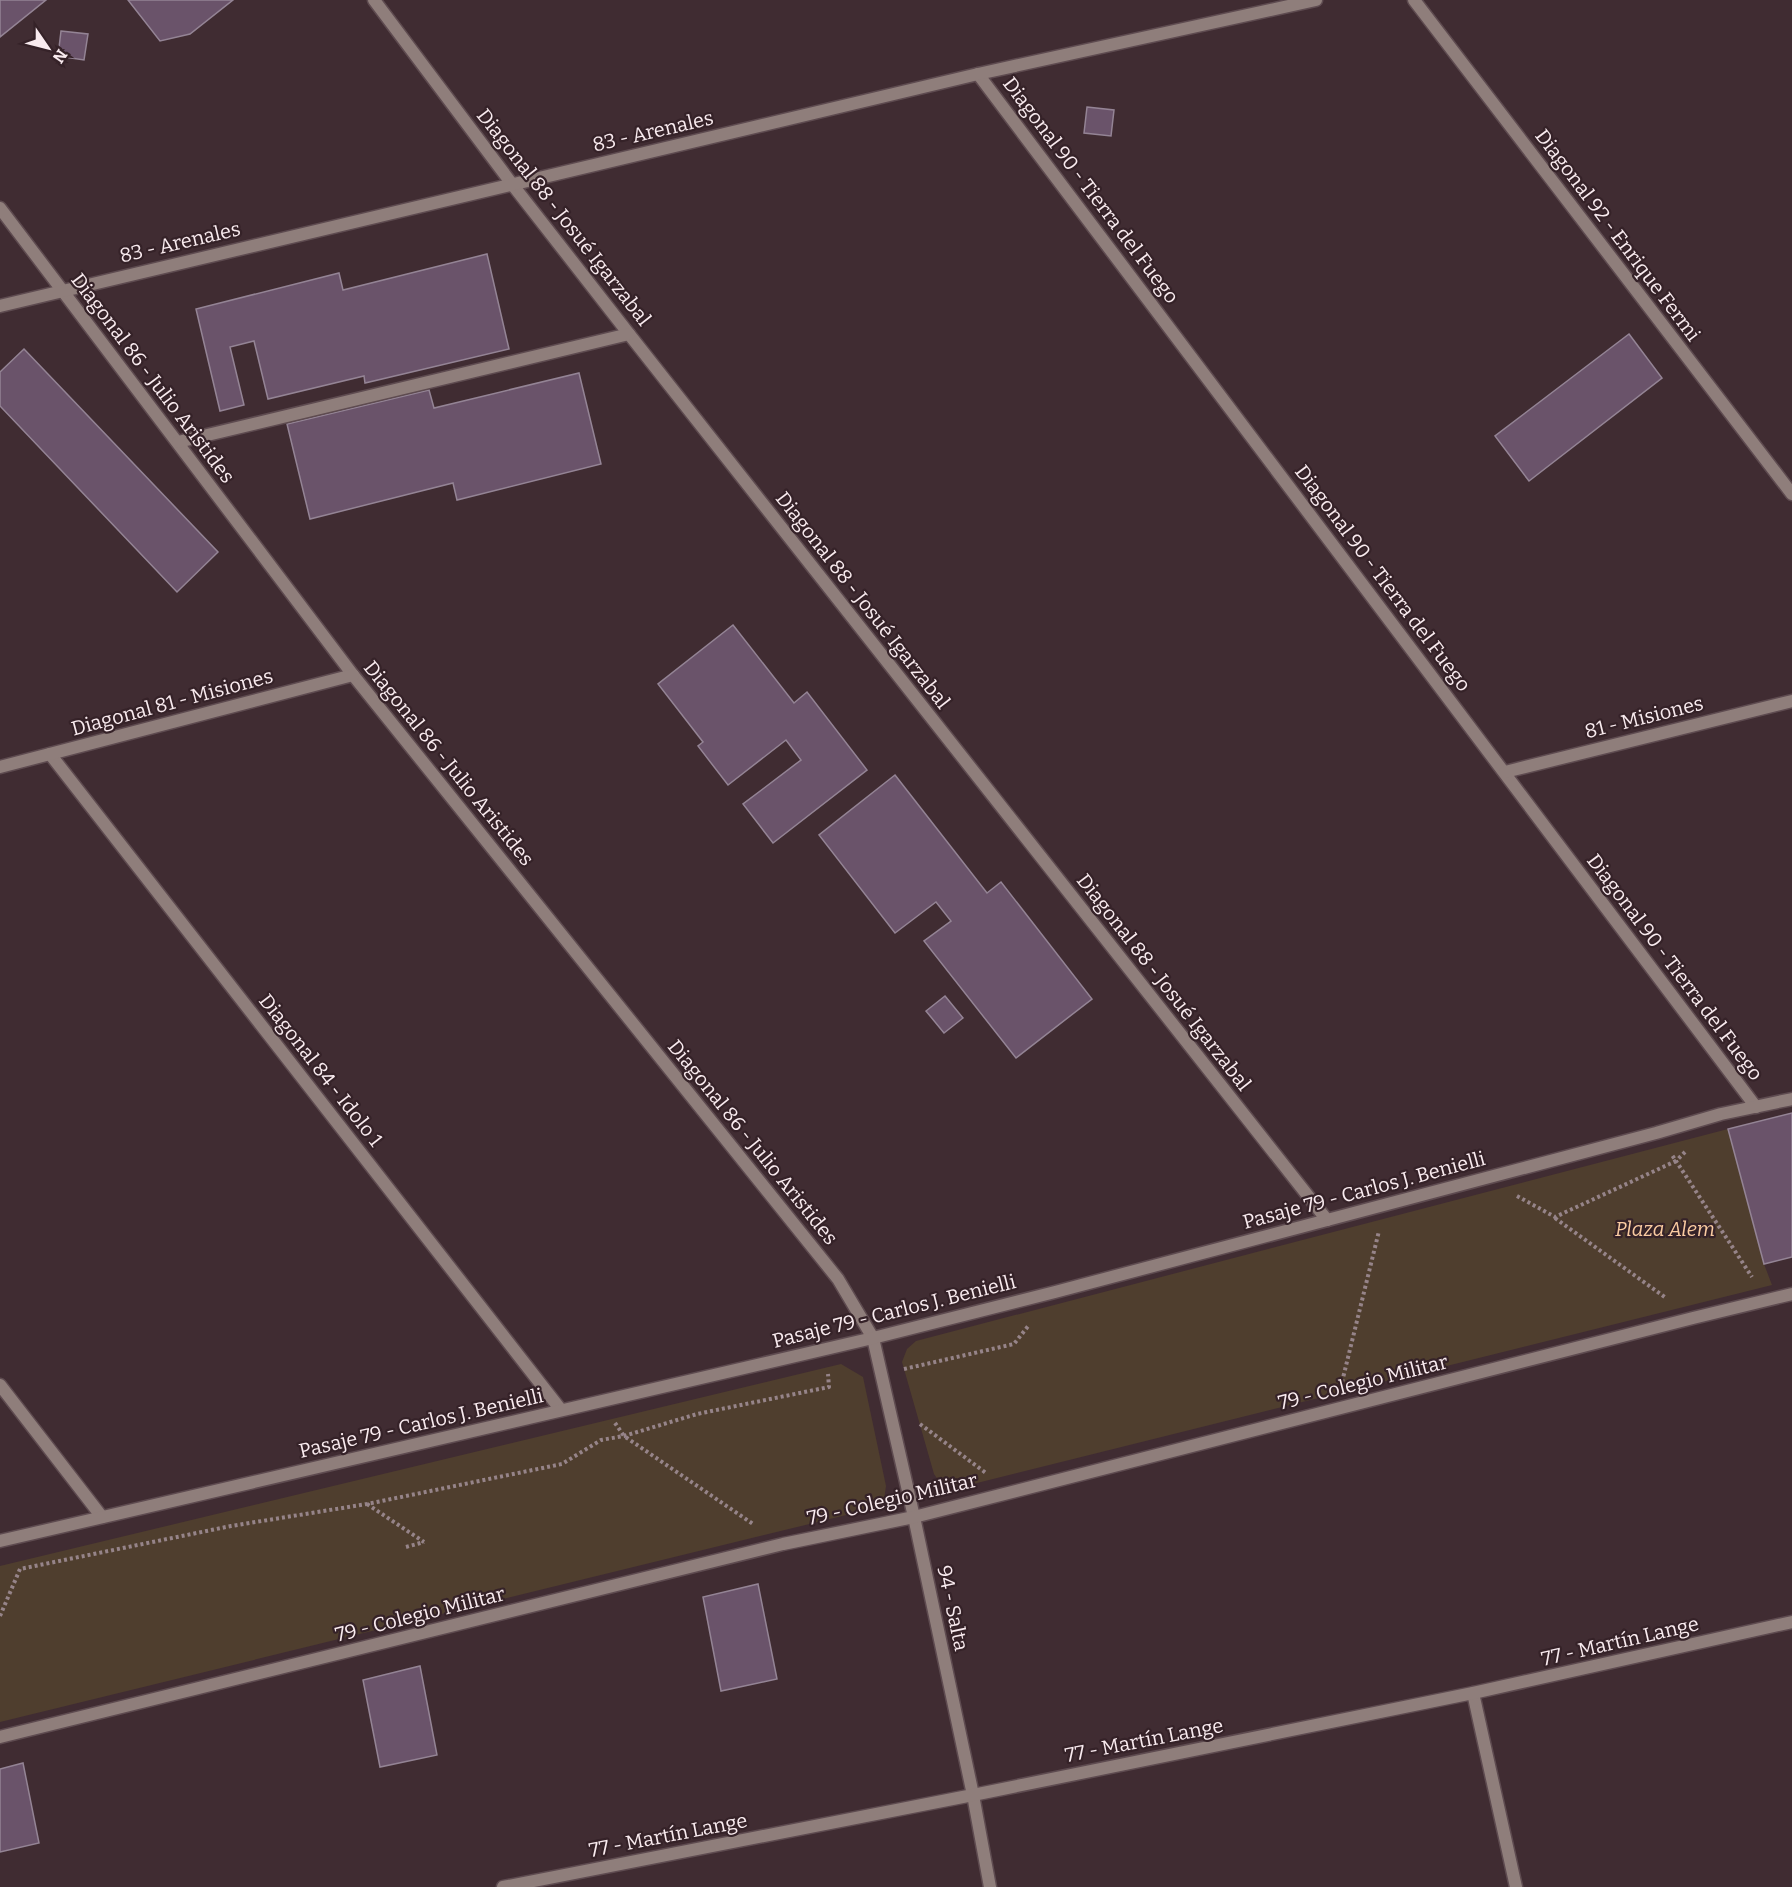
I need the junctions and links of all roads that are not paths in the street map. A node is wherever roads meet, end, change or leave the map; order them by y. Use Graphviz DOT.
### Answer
graph roads {
  1 [pos="374,0"];
  2 [pos="1316,0"];
  3 [pos="1414,0"];
  4 [pos="978,74"];
  5 [pos="512,184"];
  6 [pos="0,208"];
  7 [pos="62,290"];
  8 [pos="0,306"];
  9 [pos="629,334"];
  10 [pos="178,442"];
  11 [pos="1792,494"];
  12 [pos="353,675"];
  13 [pos="1792,701"];
  14 [pos="50,754"];
  15 [pos="0,767"];
  16 [pos="1505,772"];
  17 [pos="1792,1098"];
  18 [pos="1756,1107"];
  19 [pos="1327,1220"];
  20 [pos="1792,1294"];
  21 [pos="873,1338"];
  22 [pos="0,1385"];
  23 [pos="561,1410"];
  24 [pos="914,1516"];
  25 [pos="102,1517"];
  26 [pos="0,1541"];
  27 [pos="1792,1622"];
  28 [pos="1473,1693"];
  29 [pos="0,1737"];
  30 [pos="973,1795"];
  31 [pos="502,1887"];
  32 [pos="990,1887"];
  33 [pos="1516,1887"];
  1 -- 5 [label="street, Diagonal 88 - Josué Igarzabal"];
  2 -- 4 [label="street, 83 - Arenales"];
  3 -- 11 [label="street, Diagonal 92 - Enrique Fermi"];
  4 -- 5 [label="street, 83 - Arenales"];
  4 -- 16 [label="street, Diagonal 90 - Tierra del Fuego"];
  5 -- 7 [label="street, 83 - Arenales"];
  5 -- 9 [label="street, Diagonal 88 - Josué Igarzabal"];
  6 -- 7 [label="street, Diagonal 86 - Julio Aristides"];
  7 -- 8 [label="street, 83 - Arenales"];
  7 -- 10 [label="street, Diagonal 86 - Julio Aristides"];
  9 -- 10 [label="street"];
  9 -- 19 [label="street, Diagonal 88 - Josué Igarzabal"];
  10 -- 12 [label="street, Diagonal 86 - Julio Aristides"];
  12 -- 14 [label="street, Diagonal 81 - Misiones"];
  12 -- 21 [label="street, Diagonal 86 - Julio Aristides"];
  13 -- 16 [label="street, 81 - Misiones"];
  14 -- 15 [label="street, Diagonal 81 - Misiones"];
  14 -- 23 [label="street, Diagonal 84 - Idolo 1"];
  16 -- 18 [label="street, Diagonal 90 - Tierra del Fuego"];
  17 -- 18 [label="street, Pasaje 79 - Carlos J. Benielli"];
  18 -- 19 [label="street, Pasaje 79 - Carlos J. Benielli"];
  19 -- 21 [label="street, Pasaje 79 - Carlos J. Benielli"];
  20 -- 24 [label="street, 79 - Colegio Militar"];
  21 -- 23 [label="street, Pasaje 79 - Carlos J. Benielli"];
  21 -- 24 [label="street, 94 - Salta"];
  22 -- 25 [label="street"];
  23 -- 25 [label="street, Pasaje 79 - Carlos J. Benielli"];
  24 -- 29 [label="street, 79 - Colegio Militar"];
  24 -- 30 [label="street, 94 - Salta"];
  25 -- 26 [label="street, Pasaje 79 - Carlos J. Benielli"];
  27 -- 28 [label="street, 77 - Martín Lange"];
  28 -- 30 [label="street, 77 - Martín Lange"];
  28 -- 33 [label="street"];
  30 -- 31 [label="street, 77 - Martín Lange"];
  30 -- 32 [label="street, 94 - Salta"];
}
